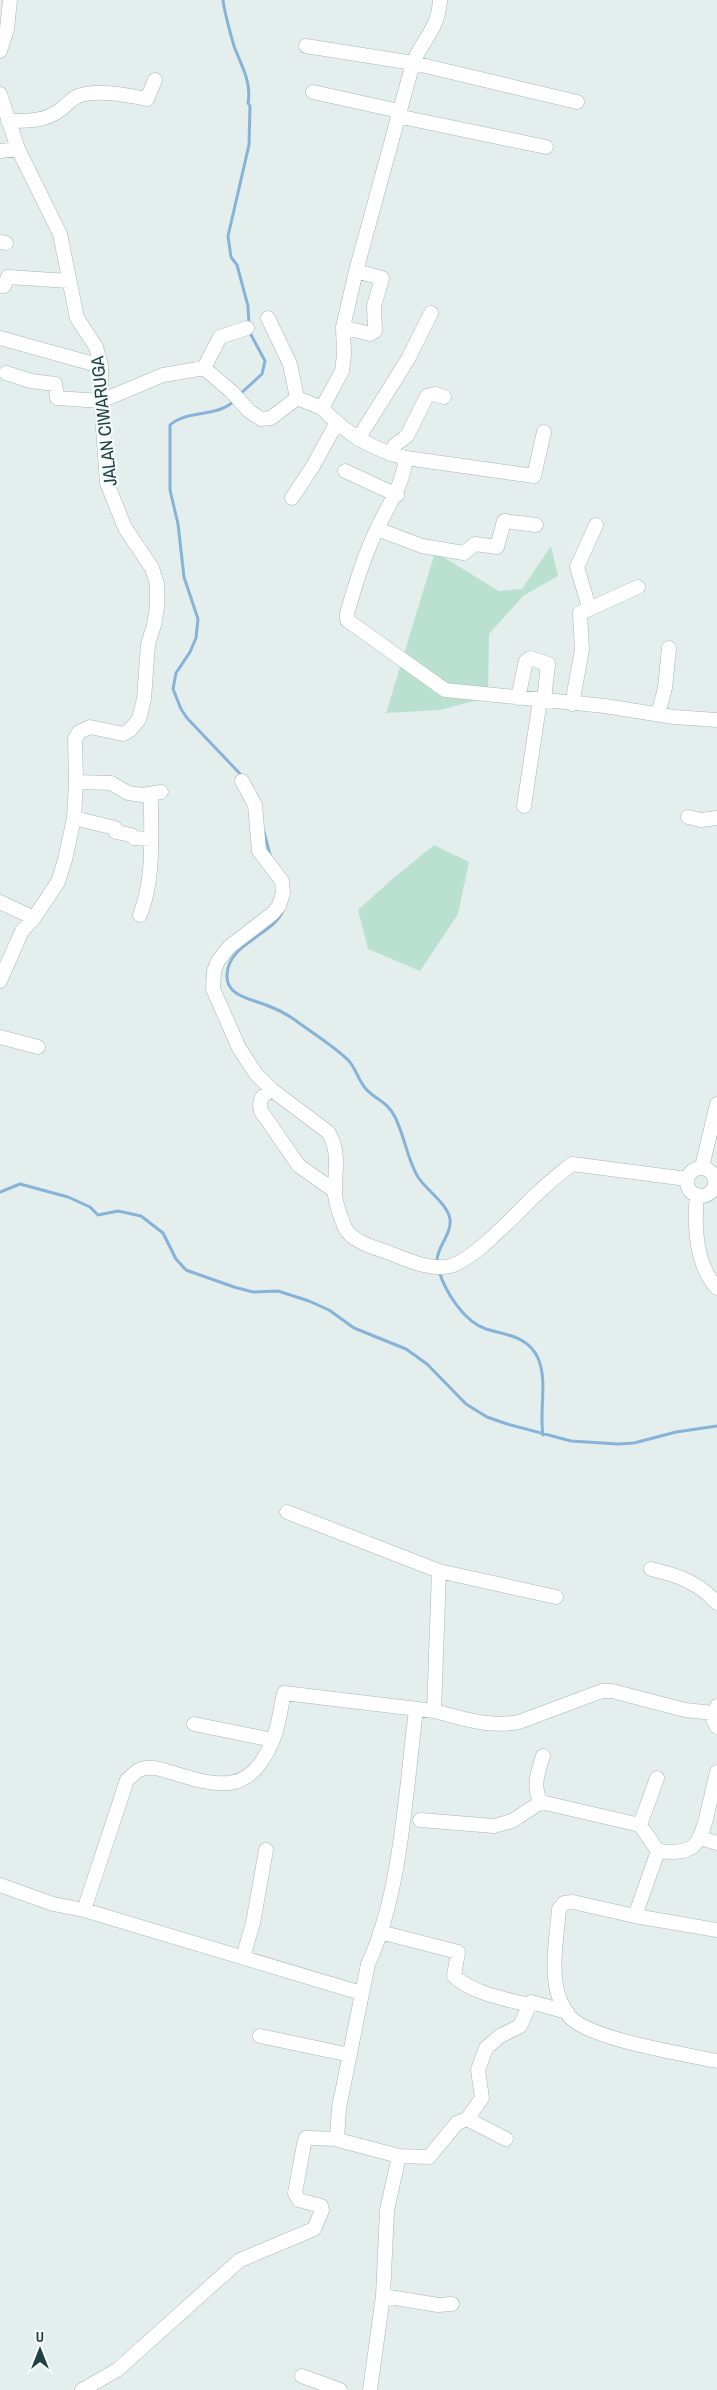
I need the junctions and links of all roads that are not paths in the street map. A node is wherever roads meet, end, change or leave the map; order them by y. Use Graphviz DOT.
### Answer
graph roads {
  1 [pos="10,0"];
  2 [pos="440,0"];
  3 [pos="306,46"];
  4 [pos="0,51"];
  5 [pos="413,63"];
  6 [pos="155,80"];
  7 [pos="314,92"];
  8 [pos="0,94"];
  9 [pos="577,102"];
  10 [pos="398,114"];
  11 [pos="5,117"];
  12 [pos="546,147"];
  13 [pos="18,149"];
  14 [pos="0,151"];
  15 [pos="356,271"];
  16 [pos="69,281"];
  17 [pos="0,286"];
  18 [pos="431,313"];
  19 [pos="268,318"];
  20 [pos="343,327"];
  21 [pos="247,328"];
  22 [pos="0,338"];
  23 [pos="100,366"];
  24 [pos="204,368"];
  25 [pos="6,373"];
  26 [pos="444,396"];
  27 [pos="297,398"];
  28 [pos="100,401"];
  29 [pos="322,408"];
  30 [pos="336,424"];
  31 [pos="544,432"];
  32 [pos="358,439"];
  33 [pos="390,454"];
  34 [pos="406,458"];
  35 [pos="344,470"];
  36 [pos="397,495"];
  37 [pos="292,498"];
  38 [pos="536,525"];
  39 [pos="596,525"];
  40 [pos="377,529"];
  41 [pos="638,587"];
  42 [pos="589,607"];
  43 [pos="669,648"];
  44 [pos="518,698"];
  45 [pos="542,700"];
  46 [pos="572,704"];
  47 [pos="658,714"];
  48 [pos="717,720"];
  49 [pos="242,781"];
  50 [pos="76,782"];
  51 [pos="524,806"];
  52 [pos="688,816"];
  53 [pos="74,818"];
  54 [pos="717,818"];
  55 [pos="151,839"];
  56 [pos="0,902"];
  57 [pos="140,915"];
  58 [pos="34,918"];
  59 [pos="0,981"];
  60 [pos="0,1037"];
  61 [pos="38,1047"];
  62 [pos="272,1090"];
  63 [pos="717,1104"];
  64 [pos="702,1168"];
  65 [pos="687,1179"];
  66 [pos="715,1186"];
  67 [pos="335,1191"];
  68 [pos="697,1195"];
  69 [pos="717,1288"];
  70 [pos="287,1512"];
  71 [pos="651,1569"];
  72 [pos="439,1571"];
  73 [pos="556,1597"];
  74 [pos="717,1603"];
  75 [pos="715,1709"];
  76 [pos="416,1710"];
  77 [pos="434,1711"];
  78 [pos="194,1724"];
  79 [pos="717,1727"];
  80 [pos="273,1740"];
  81 [pos="542,1756"];
  82 [pos="717,1772"];
  83 [pos="657,1778"];
  84 [pos="541,1802"];
  85 [pos="420,1820"];
  86 [pos="640,1824"];
  87 [pos="701,1838"];
  88 [pos="717,1844"];
  89 [pos="266,1850"];
  90 [pos="658,1851"];
  91 [pos="0,1885"];
  92 [pos="84,1910"];
  93 [pos="635,1916"];
  94 [pos="717,1930"];
  95 [pos="380,1932"];
  96 [pos="243,1957"];
  97 [pos="361,1993"];
  98 [pos="528,2005"];
  99 [pos="567,2012"];
  100 [pos="260,2036"];
  101 [pos="350,2056"];
  102 [pos="717,2061"];
  103 [pos="468,2119"];
  104 [pos="337,2139"];
  105 [pos="506,2139"];
  106 [pos="399,2156"];
  107 [pos="384,2296"];
  108 [pos="452,2304"];
  109 [pos="302,2376"];
  110 [pos="82,2390"];
  111 [pos="340,2390"];
  112 [pos="370,2390"];
  1 -- 4 [label="street"];
  2 -- 5 [label="street"];
  3 -- 5 [label="street"];
  5 -- 9 [label="street"];
  5 -- 10 [label="street"];
  6 -- 11 [label="street"];
  7 -- 10 [label="street"];
  8 -- 11 [label="street, JALAN CIWARUGA"];
  10 -- 12 [label="street"];
  10 -- 15 [label="street"];
  11 -- 13 [label="street, JALAN CIWARUGA"];
  13 -- 14 [label="street"];
  13 -- 16 [label="street, JALAN CIWARUGA"];
  15 -- 20 [label="street"];
  15 -- 20 [label="street"];
  16 -- 17 [label="street"];
  16 -- 23 [label="street, JALAN CIWARUGA"];
  18 -- 32 [label="street"];
  19 -- 27 [label="street"];
  20 -- 29 [label="street"];
  21 -- 24 [label="street"];
  22 -- 23 [label="street"];
  23 -- 28 [label="street, JALAN CIWARUGA"];
  24 -- 27 [label="street"];
  24 -- 28 [label="street"];
  25 -- 28 [label="street"];
  26 -- 33 [label="street"];
  27 -- 29 [label="street"];
  28 -- 50 [label="street, JALAN CIWARUGA"];
  29 -- 30 [label="street"];
  30 -- 32 [label="street"];
  30 -- 37 [label="street"];
  31 -- 34 [label="street"];
  32 -- 33 [label="street"];
  33 -- 34 [label="street"];
  34 -- 36 [label="street"];
  35 -- 36 [label="street"];
  36 -- 40 [label="street"];
  38 -- 40 [label="street"];
  39 -- 42 [label="street"];
  40 -- 44 [label="street"];
  41 -- 42 [label="street"];
  42 -- 46 [label="street"];
  43 -- 47 [label="street"];
  44 -- 45 [label="street"];
  44 -- 45 [label="street"];
  45 -- 46 [label="street"];
  45 -- 51 [label="street"];
  46 -- 47 [label="street"];
  47 -- 48 [label="street"];
  49 -- 62 [label="street"];
  50 -- 53 [label="street, JALAN CIWARUGA"];
  50 -- 55 [label="street"];
  52 -- 54 [label="street"];
  53 -- 55 [label="street"];
  53 -- 58 [label="street, JALAN CIWARUGA"];
  55 -- 57 [label="street"];
  56 -- 58 [label="street"];
  58 -- 59 [label="street, JALAN CIWARUGA"];
  60 -- 61 [label="street"];
  62 -- 67 [label="street"];
  62 -- 67 [label="street"];
  63 -- 64 [label="street"];
  64 -- 65 [label="street"];
  64 -- 66 [label="street"];
  65 -- 67 [label="street"];
  65 -- 68 [label="street"];
  66 -- 68 [label="street"];
  68 -- 69 [label="street"];
  70 -- 72 [label="street"];
  71 -- 74 [label="street"];
  72 -- 73 [label="street"];
  72 -- 77 [label="street"];
  75 -- 77 [label="street"];
  75 -- 79 [label="street"];
  76 -- 77 [label="street"];
  76 -- 80 [label="street"];
  76 -- 95 [label="street"];
  78 -- 80 [label="street"];
  80 -- 92 [label="street"];
  81 -- 84 [label="street"];
  82 -- 87 [label="street"];
  83 -- 86 [label="street"];
  84 -- 85 [label="street"];
  84 -- 86 [label="street"];
  86 -- 90 [label="street"];
  87 -- 88 [label="street"];
  87 -- 90 [label="street"];
  89 -- 96 [label="street"];
  90 -- 93 [label="street"];
  91 -- 92 [label="street"];
  92 -- 96 [label="street"];
  93 -- 94 [label="street"];
  93 -- 99 [label="street"];
  95 -- 97 [label="street"];
  95 -- 98 [label="street"];
  96 -- 97 [label="street"];
  97 -- 101 [label="street"];
  98 -- 99 [label="street"];
  98 -- 103 [label="street"];
  99 -- 102 [label="street"];
  100 -- 101 [label="street"];
  101 -- 104 [label="street"];
  103 -- 105 [label="street"];
  103 -- 106 [label="street"];
  104 -- 106 [label="street"];
  104 -- 110 [label="street"];
  106 -- 107 [label="street"];
  107 -- 108 [label="street"];
  107 -- 112 [label="street"];
  109 -- 111 [label="street"];
}
